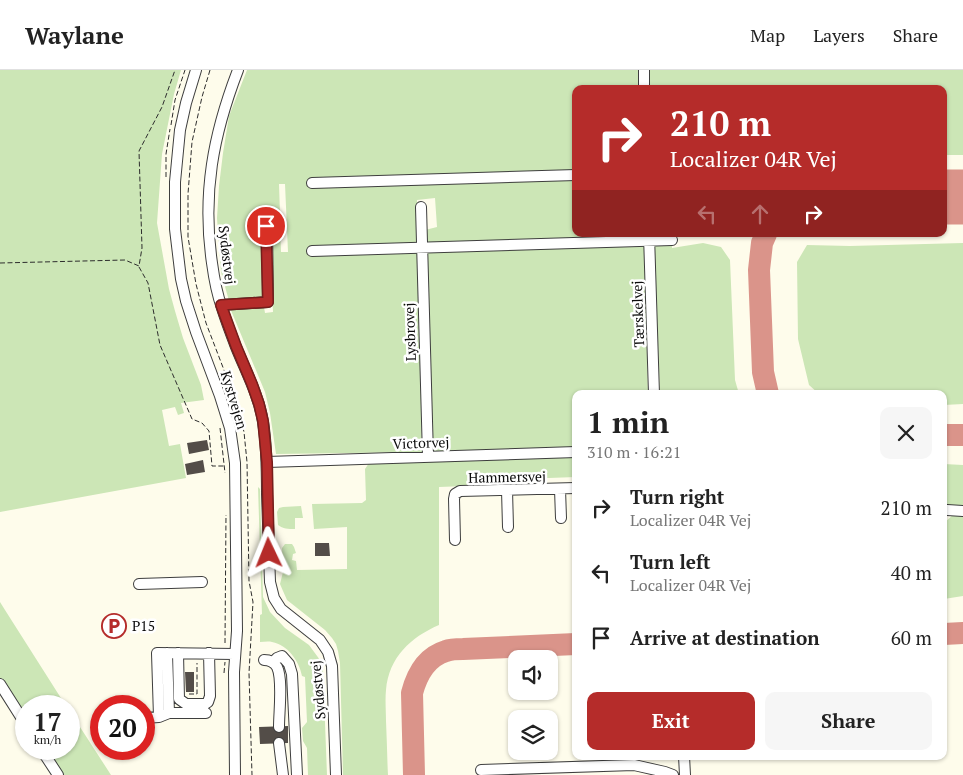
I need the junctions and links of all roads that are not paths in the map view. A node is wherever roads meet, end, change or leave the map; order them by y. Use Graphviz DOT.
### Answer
graph roads {
  1 [pos="196,70"];
  2 [pos="238,70"];
  3 [pos="644,70"];
  4 [pos="644,85"];
  5 [pos="572,175"];
  6 [pos="312,183"];
  7 [pos="421,207"];
  8 [pos="280,226"];
  9 [pos="649,237"];
  10 [pos="672,240"];
  11 [pos="422,248"];
  12 [pos="312,251"];
  13 [pos="221,305"];
  14 [pos="654,390"];
  15 [pos="572,452"];
  16 [pos="428,456"];
  17 [pos="267,462"];
  18 [pos="572,488"];
  19 [pos="560,489"];
  20 [pos="507,490"];
  21 [pos="947,510"];
  22 [pos="963,511"];
  23 [pos="561,518"];
  24 [pos="508,528"];
  25 [pos="455,540"];
  26 [pos="202,582"];
  27 [pos="139,584"];
  28 [pos="178,653"];
  29 [pos="209,653"];
  30 [pos="230,654"];
  31 [pos="0,684"];
  32 [pos="15,708"];
  33 [pos="206,713"];
  34 [pos="164,715"];
  35 [pos="155,716"];
  36 [pos="279,726"];
  37 [pos="279,743"];
  38 [pos="48,760"];
  39 [pos="684,760"];
  40 [pos="481,770"];
  41 [pos="594,770"];
  42 [pos="58,775"];
  43 [pos="235,775"];
  44 [pos="283,775"];
  45 [pos="296,775"];
  46 [pos="336,775"];
  47 [pos="673,775"];
  48 [pos="685,775"];
  1 -- 30 [label="street, Kystvejen"];
  2 -- 13 [label="street, Sydøstvej"];
  3 -- 4 [label="street"];
  5 -- 6 [label="street"];
  7 -- 11 [label="street, Lysbrovej"];
  8 -- 13 [label="street"];
  9 -- 10 [label="street"];
  9 -- 11 [label="street"];
  9 -- 14 [label="street, Tærskelvej"];
  11 -- 12 [label="street"];
  11 -- 16 [label="street, Lysbrovej"];
  13 -- 17 [label="street, Sydøstvej"];
  15 -- 16 [label="street, Victorvej"];
  16 -- 17 [label="street, Victorvej"];
  17 -- 46 [label="street, Sydøstvej"];
  18 -- 19 [label="street, Hammersvej"];
  19 -- 20 [label="street, Hammersvej"];
  19 -- 23 [label="street"];
  20 -- 24 [label="street"];
  20 -- 25 [label="street, Hammersvej"];
  21 -- 22 [label="street"];
  26 -- 27 [label="street"];
  28 -- 29 [label="street"];
  28 -- 29 [label="street"];
  28 -- 34 [label="street"];
  29 -- 30 [label="street"];
  30 -- 43 [label="street, Kystvejen"];
  31 -- 32 [label="street"];
  33 -- 34 [label="street"];
  34 -- 35 [label="street"];
  36 -- 45 [label="street"];
  37 -- 44 [label="street"];
  38 -- 42 [label="street"];
  39 -- 48 [label="street"];
  40 -- 41 [label="street"];
  41 -- 47 [label="street"];
}
